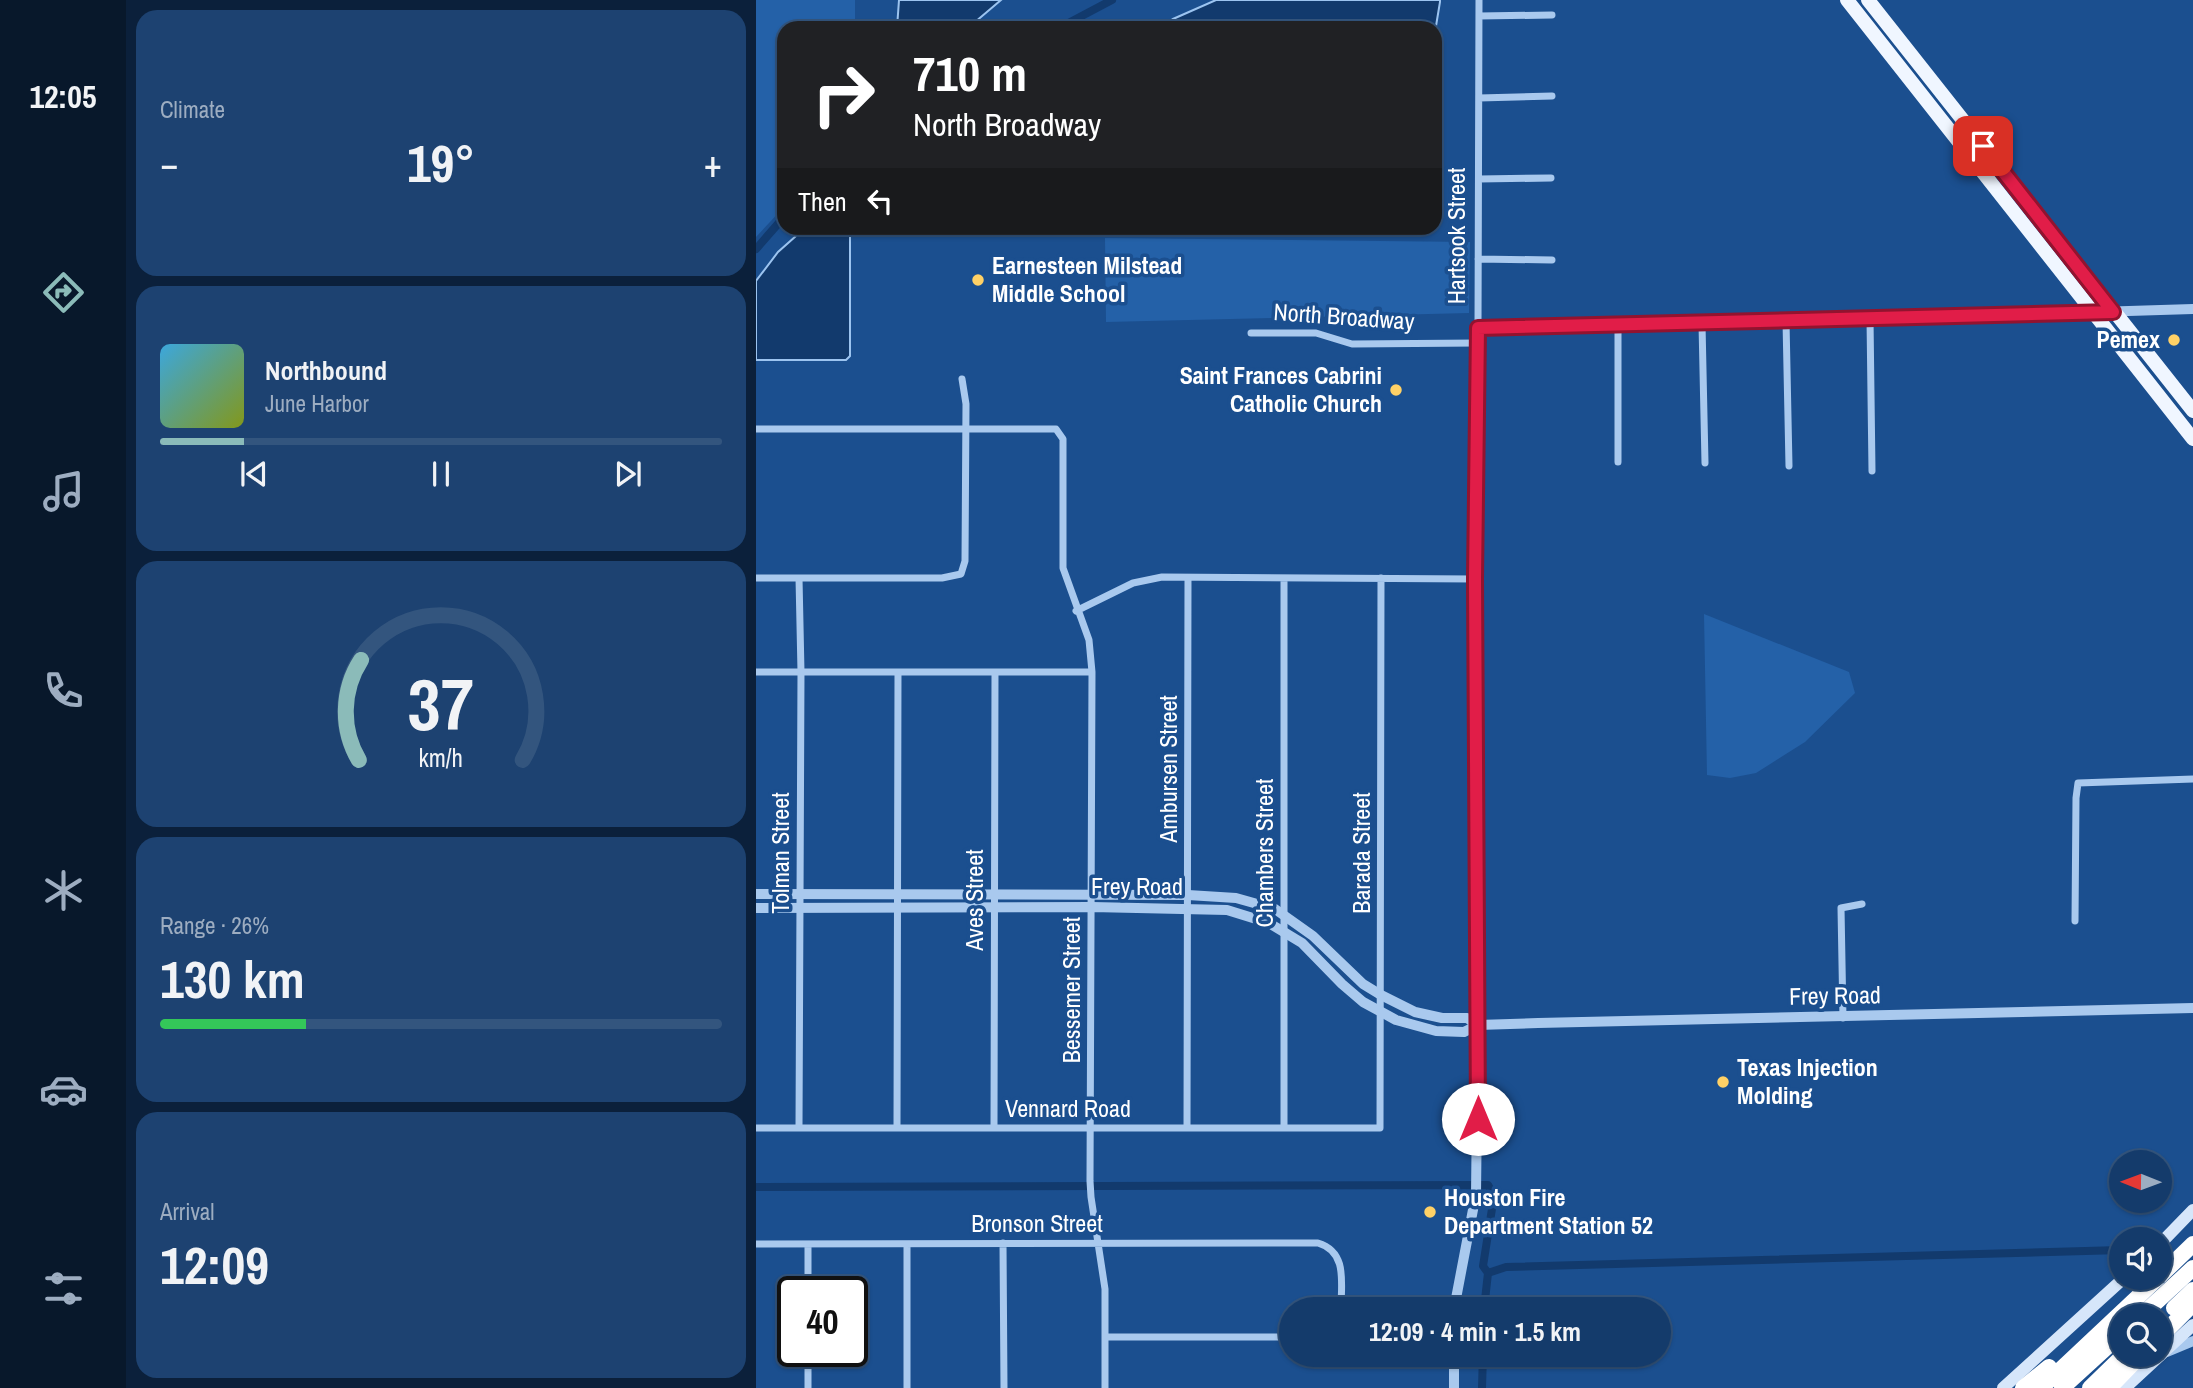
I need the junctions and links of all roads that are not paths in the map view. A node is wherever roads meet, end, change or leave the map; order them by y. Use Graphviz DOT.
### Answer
graph roads {
  1 [pos="1479,0"];
  2 [pos="1847,0"];
  3 [pos="1868,0"];
  4 [pos="1552,15"];
  5 [pos="1479,16"];
  6 [pos="1917,62"];
  7 [pos="1903,72"];
  8 [pos="1552,96"];
  9 [pos="1479,98"];
  10 [pos="1967,125"];
  11 [pos="1954,136"];
  12 [pos="1551,178"];
  13 [pos="1479,180"];
  14 [pos="1478,259"];
  15 [pos="1552,260"];
  16 [pos="2193,309"];
  17 [pos="2092,312"];
  18 [pos="2113,312"];
  19 [pos="1870,319"];
  20 [pos="1786,321"];
  21 [pos="1702,324"];
  22 [pos="1618,326"];
  23 [pos="1478,328"];
  24 [pos="1251,333"];
  25 [pos="1477,343"];
  26 [pos="962,379"];
  27 [pos="2193,411"];
  28 [pos="756,429"];
  29 [pos="965,429"];
  30 [pos="2191,432"];
  31 [pos="1618,462"];
  32 [pos="1705,463"];
  33 [pos="1789,466"];
  34 [pos="1872,471"];
  35 [pos="756,578"];
  36 [pos="799,578"];
  37 [pos="1188,578"];
  38 [pos="1284,578"];
  39 [pos="1381,578"];
  40 [pos="1475,579"];
  41 [pos="1076,611"];
  42 [pos="756,672"];
  43 [pos="801,672"];
  44 [pos="898,672"];
  45 [pos="995,672"];
  46 [pos="1092,672"];
  47 [pos="2193,779"];
  48 [pos="756,894"];
  49 [pos="800,894"];
  50 [pos="898,894"];
  51 [pos="995,895"];
  52 [pos="1091,895"];
  53 [pos="1188,895"];
  54 [pos="1862,904"];
  55 [pos="1092,907"];
  56 [pos="756,908"];
  57 [pos="800,908"];
  58 [pos="898,908"];
  59 [pos="995,908"];
  60 [pos="1188,908"];
  61 [pos="1284,916"];
  62 [pos="2075,922"];
  63 [pos="1284,933"];
  64 [pos="1381,995"];
  65 [pos="2193,1008"];
  66 [pos="1381,1013"];
  67 [pos="1843,1018"];
  68 [pos="1478,1025"];
  69 [pos="756,1128"];
  70 [pos="799,1128"];
  71 [pos="897,1128"];
  72 [pos="994,1128"];
  73 [pos="1091,1128"];
  74 [pos="1187,1128"];
  75 [pos="1284,1128"];
  76 [pos="1380,1128"];
  77 [pos="2193,1210"];
  78 [pos="2172,1232"];
  79 [pos="1003,1243"];
  80 [pos="1099,1243"];
  81 [pos="756,1244"];
  82 [pos="808,1244"];
  83 [pos="907,1244"];
  84 [pos="2193,1244"];
  85 [pos="2172,1264"];
  86 [pos="2193,1268"];
  87 [pos="808,1276"];
  88 [pos="2111,1290"];
  89 [pos="2145,1290"];
  90 [pos="2193,1290"];
  91 [pos="1341,1297"];
  92 [pos="1456,1297"];
  93 [pos="2154,1304"];
  94 [pos="2193,1304"];
  95 [pos="2172,1310"];
  96 [pos="2193,1325"];
  97 [pos="2172,1326"];
  98 [pos="1105,1337"];
  99 [pos="1279,1337"];
  100 [pos="2172,1340"];
  101 [pos="2193,1341"];
  102 [pos="2109,1345"];
  103 [pos="2172,1349"];
  104 [pos="2079,1353"];
  105 [pos="808,1367"];
  106 [pos="1454,1367"];
  107 [pos="2112,1367"];
  108 [pos="2136,1367"];
  109 [pos="2141,1367"];
  110 [pos="807,1388"];
  111 [pos="907,1388"];
  112 [pos="1004,1388"];
  113 [pos="1105,1388"];
  114 [pos="1454,1388"];
  115 [pos="2003,1388"];
  116 [pos="2023,1388"];
  117 [pos="2041,1388"];
  118 [pos="2062,1388"];
  119 [pos="2090,1388"];
  120 [pos="2109,1388"];
  121 [pos="2125,1388"];
  1 -- 5 [label="street, Hartsook Street"];
  2 -- 7 [label="main road"];
  3 -- 6 [label="main road"];
  4 -- 5 [label="street"];
  5 -- 9 [label="street, Hartsook Street"];
  6 -- 7 [label="main road"];
  6 -- 10 [label="main road"];
  7 -- 11 [label="main road"];
  8 -- 9 [label="street"];
  9 -- 13 [label="street, Hartsook Street"];
  10 -- 11 [label="main road"];
  10 -- 18 [label="main road"];
  11 -- 17 [label="main road"];
  12 -- 13 [label="street"];
  13 -- 14 [label="street, Hartsook Street"];
  14 -- 15 [label="street"];
  14 -- 23 [label="street, Hartsook Street"];
  16 -- 18 [label="street"];
  17 -- 18 [label="street"];
  17 -- 19 [label="street"];
  17 -- 30 [label="main road"];
  18 -- 27 [label="main road"];
  19 -- 20 [label="street"];
  19 -- 34 [label="street"];
  20 -- 21 [label="street"];
  20 -- 33 [label="street"];
  21 -- 22 [label="street"];
  21 -- 32 [label="street"];
  22 -- 23 [label="street"];
  22 -- 31 [label="street"];
  23 -- 25 [label="street, Hartsook Street"];
  24 -- 25 [label="street, North Broadway"];
  25 -- 40 [label="street, Hartsook Street"];
  26 -- 29 [label="street"];
  28 -- 29 [label="street"];
  29 -- 36 [label="street"];
  29 -- 41 [label="street, Bessemer Street"];
  35 -- 36 [label="street"];
  36 -- 43 [label="street, Tolman Street"];
  37 -- 38 [label="street"];
  37 -- 41 [label="street"];
  37 -- 53 [label="street, Ambursen Street"];
  38 -- 39 [label="street"];
  38 -- 61 [label="street, Chambers Street"];
  39 -- 40 [label="street"];
  39 -- 64 [label="street, Barada Street"];
  40 -- 68 [label="street, Hartsook Street"];
  41 -- 46 [label="street, Bessemer Street"];
  42 -- 43 [label="street"];
  43 -- 44 [label="street"];
  43 -- 49 [label="street, Tolman Street"];
  44 -- 45 [label="street"];
  44 -- 50 [label="street"];
  45 -- 46 [label="street"];
  45 -- 51 [label="street, Aves Street"];
  46 -- 52 [label="street, Bessemer Street"];
  47 -- 62 [label="street"];
  48 -- 49 [label="street, Frey Road"];
  49 -- 50 [label="street, Frey Road"];
  49 -- 57 [label="street, Tolman Street"];
  50 -- 51 [label="street, Frey Road"];
  50 -- 58 [label="street"];
  51 -- 52 [label="street, Frey Road"];
  51 -- 59 [label="street, Aves Street"];
  52 -- 53 [label="street, Frey Road"];
  52 -- 55 [label="street, Bessemer Street"];
  53 -- 60 [label="street, Ambursen Street"];
  53 -- 61 [label="street, Frey Road"];
  54 -- 67 [label="street"];
  55 -- 59 [label="street, Frey Road"];
  55 -- 60 [label="street, Frey Road"];
  55 -- 73 [label="street, Bessemer Street"];
  56 -- 57 [label="street, Frey Road"];
  57 -- 58 [label="street, Frey Road"];
  57 -- 70 [label="street, Tolman Street"];
  58 -- 59 [label="street, Frey Road"];
  58 -- 71 [label="street"];
  59 -- 72 [label="street, Aves Street"];
  60 -- 63 [label="street, Frey Road"];
  60 -- 74 [label="street, Ambursen Street"];
  61 -- 63 [label="street, Chambers Street"];
  61 -- 64 [label="street, Frey Road"];
  63 -- 66 [label="street, Frey Road"];
  63 -- 75 [label="street, Chambers Street"];
  64 -- 66 [label="street, Barada Street"];
  64 -- 68 [label="street, Frey Road"];
  65 -- 67 [label="street, Frey Road"];
  66 -- 68 [label="street, Frey Road"];
  66 -- 76 [label="street, Barada Street"];
  67 -- 68 [label="street, Frey Road"];
  68 -- 92 [label="street, Hartsook Street"];
  69 -- 70 [label="street, Vennard Road"];
  70 -- 71 [label="street, Vennard Road"];
  71 -- 72 [label="street, Vennard Road"];
  72 -- 73 [label="street, Vennard Road"];
  73 -- 74 [label="street, Vennard Road"];
  73 -- 80 [label="street, Bessemer Street"];
  74 -- 75 [label="street, Vennard Road"];
  75 -- 76 [label="street, Vennard Road"];
  77 -- 78 [label="main road"];
  79 -- 80 [label="street, Bronson Street"];
  79 -- 83 [label="street, Bronson Street"];
  79 -- 112 [label="street"];
  80 -- 91 [label="street, Bronson Street"];
  80 -- 98 [label="street, Bessemer Street"];
  81 -- 82 [label="street, Bronson Street"];
  82 -- 83 [label="street, Bronson Street"];
  82 -- 87 [label="street"];
  83 -- 111 [label="street"];
  84 -- 85 [label="highway"];
  86 -- 93 [label="highway"];
  88 -- 115 [label="main road"];
  89 -- 104 [label="highway"];
  90 -- 95 [label="highway"];
  94 -- 97 [label="highway"];
  96 -- 100 [label="main road"];
  98 -- 99 [label="street"];
  98 -- 113 [label="street, Bessemer Street"];
  101 -- 103 [label="street"];
  102 -- 118 [label="highway"];
  104 -- 116 [label="highway"];
  104 -- 117 [label="highway"];
  105 -- 110 [label="street"];
  106 -- 114 [label="street"];
  107 -- 119 [label="highway"];
  108 -- 120 [label="highway"];
  109 -- 121 [label="main road"];
}
